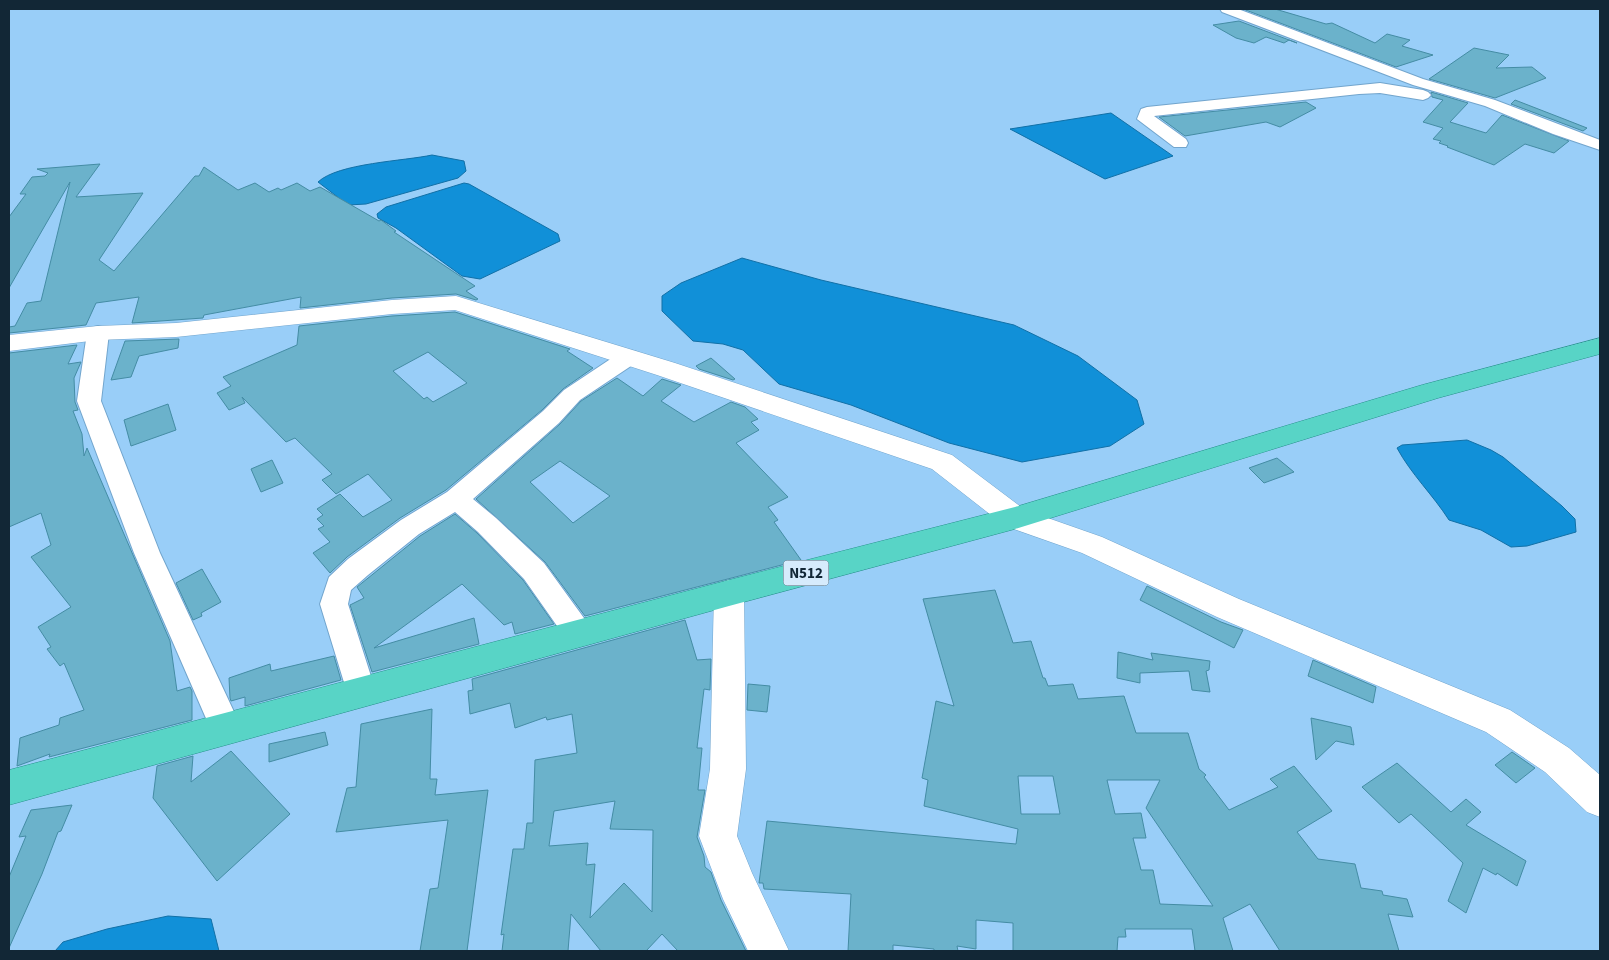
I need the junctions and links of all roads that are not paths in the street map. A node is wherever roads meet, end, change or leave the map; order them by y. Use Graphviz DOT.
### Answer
graph roads {
  1 [pos="1227,9"];
  2 [pos="1450,92"];
  3 [pos="1180,143"];
  4 [pos="1600,145"];
  5 [pos="98,333"];
  6 [pos="9,343"];
  7 [pos="1600,346"];
  8 [pos="629,357"];
  9 [pos="456,499"];
  10 [pos="1014,518"];
  11 [pos="728,593"];
  12 [pos="579,634"];
  13 [pos="361,692"];
  14 [pos="226,729"];
  15 [pos="9,788"];
  16 [pos="1600,799"];
  17 [pos="769,951"];
  1 -- 2 [label="street"];
  2 -- 3 [label="street"];
  2 -- 4 [label="street"];
  5 -- 6 [label="street"];
  5 -- 8 [label="street"];
  5 -- 14 [label="street"];
  7 -- 10 [label="highway, N512"];
  8 -- 9 [label="street"];
  8 -- 10 [label="street"];
  9 -- 12 [label="street"];
  9 -- 13 [label="street"];
  10 -- 11 [label="highway, N512"];
  10 -- 16 [label="street"];
  11 -- 12 [label="highway, N512"];
  11 -- 17 [label="street"];
  12 -- 13 [label="highway, N512"];
  13 -- 14 [label="highway, N512"];
  14 -- 15 [label="highway, N512"];
}
